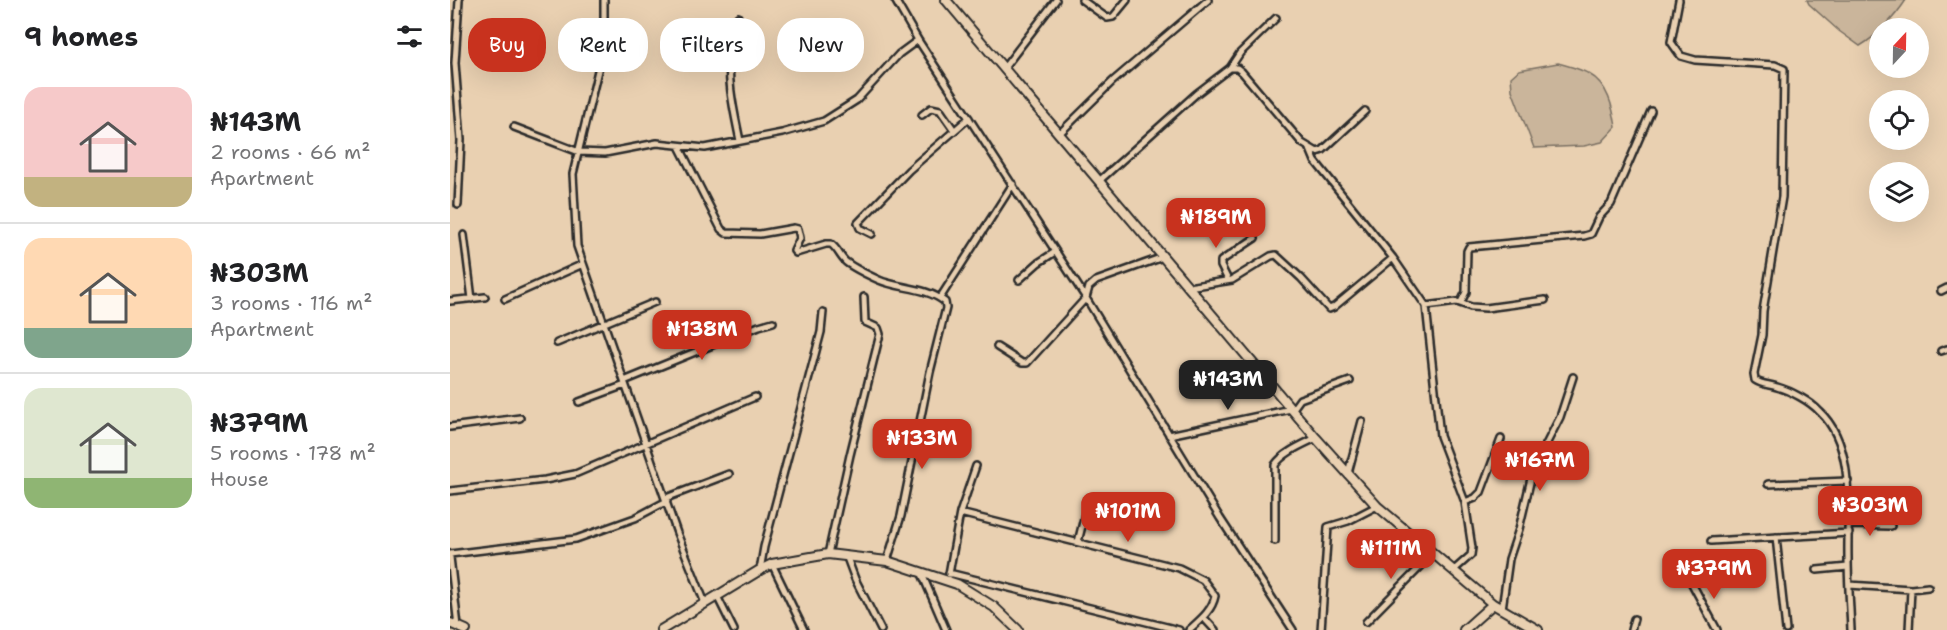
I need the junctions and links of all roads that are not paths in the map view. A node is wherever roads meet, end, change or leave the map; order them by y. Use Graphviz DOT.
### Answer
graph roads {
  1 [pos="459,0"];
  2 [pos="604,0"];
  3 [pos="895,0"];
  4 [pos="946,0"];
  5 [pos="1056,0"];
  6 [pos="1082,0"];
  7 [pos="1126,0"];
  8 [pos="1208,0"];
  9 [pos="1678,0"];
  10 [pos="738,17"];
  11 [pos="1276,18"];
  12 [pos="918,40"];
  13 [pos="1004,68"];
  14 [pos="1230,68"];
  15 [pos="1365,111"];
  16 [pos="1651,111"];
  17 [pos="922,115"];
  18 [pos="969,118"];
  19 [pos="514,127"];
  20 [pos="954,130"];
  21 [pos="1060,133"];
  22 [pos="740,141"];
  23 [pos="679,146"];
  24 [pos="1310,149"];
  25 [pos="579,152"];
  26 [pos="1099,181"];
  27 [pos="1013,184"];
  28 [pos="458,205"];
  29 [pos="872,234"];
  30 [pos="464,235"];
  31 [pos="1255,238"];
  32 [pos="1055,252"];
  33 [pos="1163,257"];
  34 [pos="1393,258"];
  35 [pos="583,264"];
  36 [pos="1019,280"];
  37 [pos="1228,280"];
  38 [pos="1188,287"];
  39 [pos="485,297"];
  40 [pos="864,297"];
  41 [pos="940,298"];
  42 [pos="1086,298"];
  43 [pos="472,299"];
  44 [pos="505,299"];
  45 [pos="1545,300"];
  46 [pos="450,301"];
  47 [pos="655,302"];
  48 [pos="1461,302"];
  49 [pos="1426,306"];
  50 [pos="823,312"];
  51 [pos="773,322"];
  52 [pos="603,324"];
  53 [pos="557,343"];
  54 [pos="997,347"];
  55 [pos="1573,377"];
  56 [pos="1350,381"];
  57 [pos="624,383"];
  58 [pos="755,397"];
  59 [pos="579,402"];
  60 [pos="1292,410"];
  61 [pos="520,418"];
  62 [pos="1362,421"];
  63 [pos="450,428"];
  64 [pos="1169,435"];
  65 [pos="1316,438"];
  66 [pos="1501,439"];
  67 [pos="645,442"];
  68 [pos="976,466"];
  69 [pos="729,474"];
  70 [pos="1348,474"];
  71 [pos="1848,481"];
  72 [pos="1768,484"];
  73 [pos="450,490"];
  74 [pos="1849,497"];
  75 [pos="1089,498"];
  76 [pos="666,500"];
  77 [pos="1465,501"];
  78 [pos="1906,502"];
  79 [pos="1377,506"];
  80 [pos="960,513"];
  81 [pos="1850,525"];
  82 [pos="1892,526"];
  83 [pos="1850,533"];
  84 [pos="1776,537"];
  85 [pos="1275,541"];
  86 [pos="1711,541"];
  87 [pos="1078,542"];
  88 [pos="828,554"];
  89 [pos="1433,554"];
  90 [pos="450,555"];
  91 [pos="846,555"];
  92 [pos="887,561"];
  93 [pos="772,564"];
  94 [pos="1848,567"];
  95 [pos="760,570"];
  96 [pos="1454,570"];
  97 [pos="1817,570"];
  98 [pos="922,574"];
  99 [pos="948,577"];
  100 [pos="1690,580"];
  101 [pos="1849,585"];
  102 [pos="1928,587"];
  103 [pos="1911,589"];
  104 [pos="717,596"];
  105 [pos="705,603"];
  106 [pos="1493,603"];
  107 [pos="1502,609"];
  108 [pos="1203,617"];
  109 [pos="1634,619"];
  110 [pos="1366,622"];
  111 [pos="454,624"];
  112 [pos="466,630"];
  113 [pos="662,630"];
  114 [pos="734,630"];
  115 [pos="804,630"];
  116 [pos="881,630"];
  117 [pos="946,630"];
  118 [pos="1018,630"];
  119 [pos="1179,630"];
  120 [pos="1189,630"];
  121 [pos="1215,630"];
  122 [pos="1293,630"];
  123 [pos="1321,630"];
  124 [pos="1464,630"];
  125 [pos="1538,630"];
  126 [pos="1631,630"];
  127 [pos="1717,630"];
  128 [pos="1786,630"];
  129 [pos="1851,630"];
  130 [pos="1909,630"];
  1 -- 28 [label="street"];
  2 -- 25 [label="street"];
  3 -- 12 [label="street"];
  4 -- 13 [label="street"];
  5 -- 13 [label="street"];
  6 -- 7 [label="street"];
  8 -- 21 [label="street"];
  9 -- 71 [label="street"];
  10 -- 22 [label="street"];
  11 -- 14 [label="street"];
  12 -- 18 [label="street"];
  12 -- 22 [label="street"];
  13 -- 21 [label="street"];
  14 -- 24 [label="street"];
  14 -- 26 [label="street"];
  15 -- 24 [label="street"];
  16 -- 48 [label="street"];
  17 -- 20 [label="street"];
  18 -- 20 [label="street"];
  18 -- 27 [label="street"];
  19 -- 25 [label="street"];
  20 -- 29 [label="street"];
  21 -- 26 [label="street"];
  22 -- 23 [label="street"];
  23 -- 25 [label="street"];
  23 -- 41 [label="street"];
  24 -- 34 [label="street"];
  25 -- 35 [label="street"];
  26 -- 33 [label="street"];
  27 -- 32 [label="street"];
  27 -- 41 [label="street"];
  30 -- 43 [label="street"];
  31 -- 37 [label="street"];
  32 -- 36 [label="street"];
  32 -- 42 [label="street"];
  33 -- 38 [label="street"];
  33 -- 42 [label="street"];
  34 -- 37 [label="street"];
  34 -- 49 [label="street"];
  35 -- 44 [label="street"];
  35 -- 52 [label="street"];
  37 -- 38 [label="street"];
  38 -- 60 [label="street"];
  39 -- 43 [label="street"];
  40 -- 88 [label="street"];
  41 -- 92 [label="street"];
  42 -- 54 [label="street"];
  42 -- 64 [label="street"];
  43 -- 46 [label="street"];
  45 -- 48 [label="street"];
  47 -- 52 [label="street"];
  48 -- 49 [label="street"];
  49 -- 77 [label="street"];
  50 -- 95 [label="street"];
  51 -- 57 [label="street"];
  52 -- 53 [label="street"];
  52 -- 57 [label="street"];
  55 -- 107 [label="street"];
  56 -- 60 [label="street"];
  57 -- 59 [label="street"];
  57 -- 67 [label="street"];
  58 -- 67 [label="street"];
  60 -- 64 [label="street"];
  60 -- 65 [label="street"];
  61 -- 63 [label="street"];
  62 -- 70 [label="street"];
  64 -- 122 [label="street"];
  65 -- 70 [label="street"];
  65 -- 85 [label="street"];
  66 -- 77 [label="street"];
  67 -- 73 [label="street"];
  67 -- 76 [label="street"];
  68 -- 80 [label="street"];
  69 -- 76 [label="street"];
  70 -- 79 [label="street"];
  71 -- 72 [label="street"];
  71 -- 74 [label="street"];
  74 -- 78 [label="street"];
  74 -- 81 [label="street"];
  75 -- 87 [label="street"];
  76 -- 90 [label="street"];
  76 -- 105 [label="street"];
  77 -- 96 [label="street"];
  79 -- 89 [label="street"];
  79 -- 123 [label="street"];
  80 -- 87 [label="street"];
  80 -- 99 [label="street"];
  81 -- 82 [label="street"];
  81 -- 83 [label="street"];
  83 -- 84 [label="street"];
  83 -- 94 [label="street"];
  84 -- 86 [label="street"];
  84 -- 128 [label="street"];
  87 -- 108 [label="street"];
  88 -- 91 [label="street"];
  88 -- 93 [label="street"];
  89 -- 96 [label="street"];
  89 -- 110 [label="street"];
  90 -- 111 [label="street"];
  91 -- 92 [label="street"];
  91 -- 116 [label="street"];
  92 -- 98 [label="street"];
  93 -- 95 [label="street"];
  93 -- 115 [label="street"];
  94 -- 97 [label="street"];
  94 -- 101 [label="street"];
  95 -- 104 [label="street"];
  96 -- 106 [label="street"];
  98 -- 99 [label="street"];
  98 -- 117 [label="street"];
  99 -- 118 [label="street"];
  99 -- 119 [label="street"];
  100 -- 127 [label="street"];
  101 -- 103 [label="street"];
  101 -- 129 [label="street"];
  102 -- 103 [label="street"];
  103 -- 130 [label="street"];
  104 -- 105 [label="street"];
  104 -- 114 [label="street"];
  105 -- 113 [label="street"];
  106 -- 107 [label="street"];
  106 -- 124 [label="street"];
  107 -- 125 [label="street"];
  108 -- 120 [label="street"];
  108 -- 121 [label="street"];
  109 -- 126 [label="street"];
  111 -- 112 [label="street"];
}
